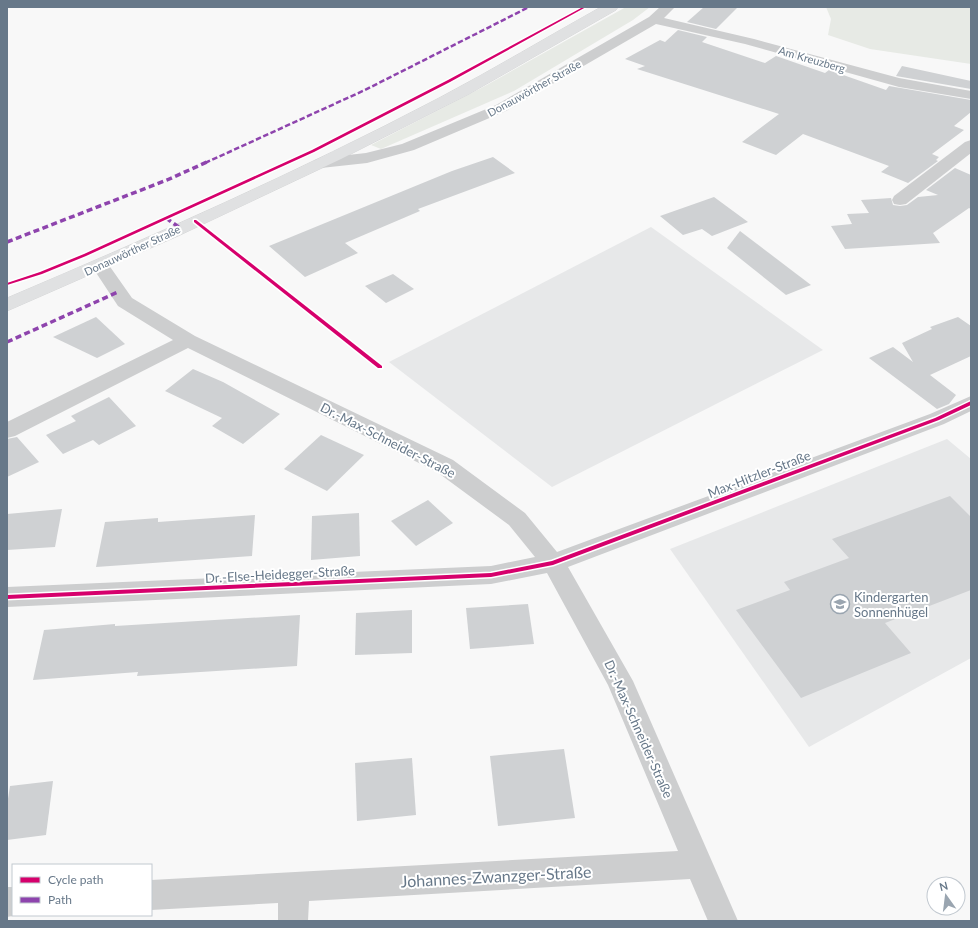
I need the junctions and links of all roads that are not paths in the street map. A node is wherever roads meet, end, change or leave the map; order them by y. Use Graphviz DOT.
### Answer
graph roads {
  1 [pos="611,7"];
  2 [pos="668,7"];
  3 [pos="654,20"];
  4 [pos="971,95"];
  5 [pos="971,145"];
  6 [pos="321,162"];
  7 [pos="900,200"];
  8 [pos="100,265"];
  9 [pos="7,305"];
  10 [pos="188,340"];
  11 [pos="971,403"];
  12 [pos="7,431"];
  13 [pos="553,563"];
  14 [pos="7,597"];
  15 [pos="699,864"];
  16 [pos="294,888"];
  17 [pos="152,895"];
  18 [pos="293,921"];
  19 [pos="722,921"];
  1 -- 6 [label="main road, Donauwörther Straße"];
  2 -- 3 [label="street, Donauwörther Straße"];
  3 -- 4 [label="street, Am Kreuzberg"];
  3 -- 6 [label="street, Donauwörther Straße"];
  5 -- 7 [label="street"];
  6 -- 8 [label="main road, Donauwörther Straße"];
  8 -- 9 [label="main road, Donauwörther Straße"];
  8 -- 10 [label="street, Dr.-Max-Schneider-Straße"];
  10 -- 12 [label="street"];
  10 -- 13 [label="street, Dr.-Max-Schneider-Straße"];
  11 -- 13 [label="street, Max-Hitzler-Straße"];
  13 -- 14 [label="street, Dr.-Else-Heidegger-Straße"];
  13 -- 15 [label="street, Dr.-Max-Schneider-Straße"];
  15 -- 16 [label="street, Johannes-Zwanzger-Straße"];
  15 -- 19 [label="street, Dr.-Max-Schneider-Straße"];
  16 -- 17 [label="street, Johannes-Zwanzger-Straße"];
  16 -- 18 [label="street"];
}
